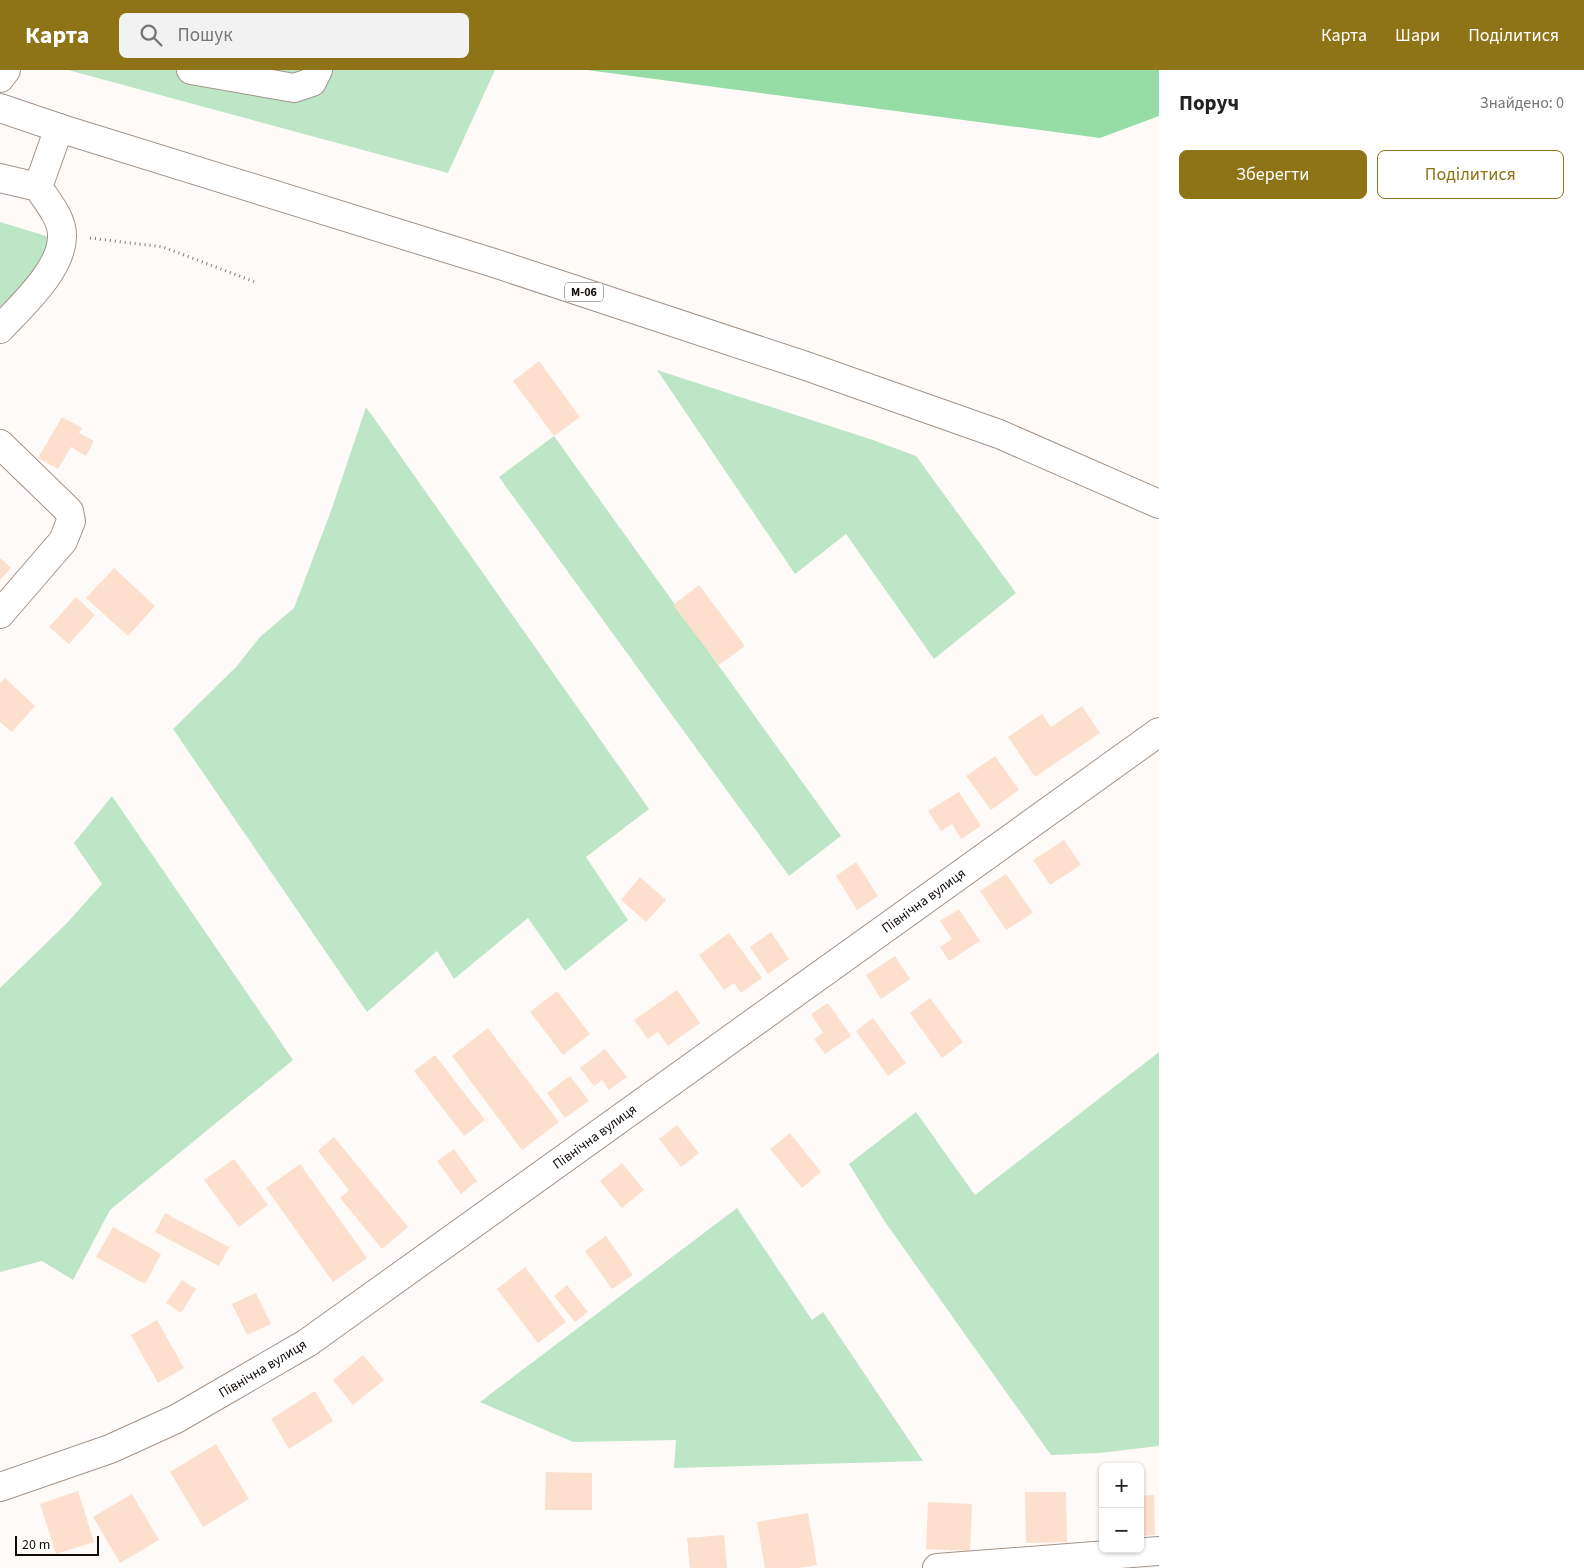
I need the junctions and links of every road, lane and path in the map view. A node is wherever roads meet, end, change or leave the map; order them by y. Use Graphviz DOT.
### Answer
graph roads {
  1 [pos="6,70"];
  2 [pos="191,70"];
  3 [pos="318,70"];
  4 [pos="0,78"];
  5 [pos="0,108"];
  6 [pos="59,128"];
  7 [pos="0,178"];
  8 [pos="38,187"];
  9 [pos="62,234"];
  10 [pos="255,282"];
  11 [pos="0,329"];
  12 [pos="0,444"];
  13 [pos="1159,504"];
  14 [pos="0,614"];
  15 [pos="1159,732"];
  16 [pos="0,1487"];
  17 [pos="1159,1551"];
  18 [pos="937,1568"];
  1 -- 4 [label="main road"];
  2 -- 3 [label="main road"];
  5 -- 6 [label="main road, М-06"];
  6 -- 8 [label="main road"];
  6 -- 13 [label="main road, М-06"];
  7 -- 8 [label="main road"];
  8 -- 9 [label="main road"];
  9 -- 10 [label="path"];
  9 -- 11 [label="main road"];
  12 -- 14 [label="main road"];
  15 -- 16 [label="main road, Північна вулиця"];
  17 -- 18 [label="main road"];
}
